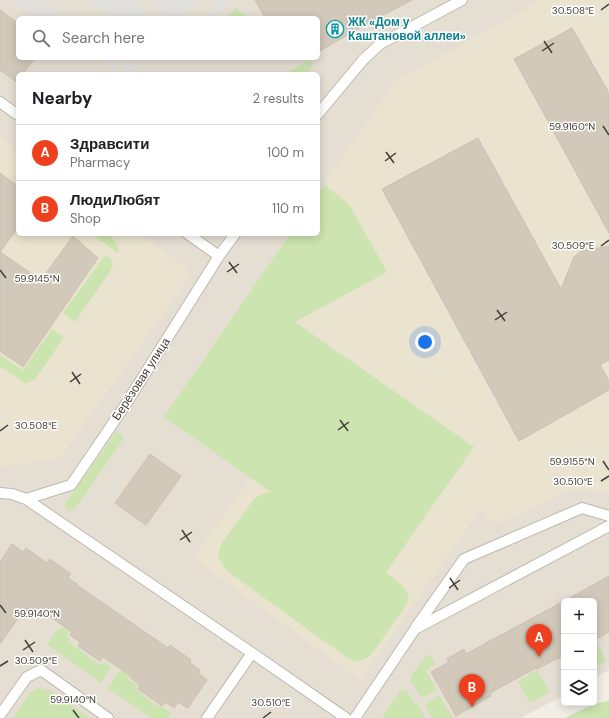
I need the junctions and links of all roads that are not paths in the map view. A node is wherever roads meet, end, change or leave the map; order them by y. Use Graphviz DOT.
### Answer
graph roads {
  1 [pos="462,0"];
  2 [pos="0,102"];
  3 [pos="320,112"];
  4 [pos="16,114"];
  5 [pos="191,236"];
  6 [pos="234,236"];
  7 [pos="219,256"];
  8 [pos="0,493"];
  9 [pos="26,499"];
  10 [pos="609,516"];
  11 [pos="609,526"];
  12 [pos="415,629"];
  13 [pos="252,653"];
  14 [pos="0,715"];
  15 [pos="108,718"];
  16 [pos="206,718"];
  17 [pos="346,718"];
  18 [pos="355,718"];
  1 -- 3 [label="lane"];
  2 -- 4 [label="lane"];
  5 -- 7 [label="lane"];
  6 -- 7 [label="lane, Берёзовая улица"];
  7 -- 9 [label="lane, Берёзовая улица"];
  8 -- 9 [label="lane"];
  9 -- 13 [label="lane"];
  10 -- 12 [label="lane"];
  11 -- 12 [label="lane"];
  12 -- 18 [label="lane"];
  13 -- 16 [label="lane"];
  13 -- 17 [label="lane"];
  14 -- 15 [label="lane"];
}
